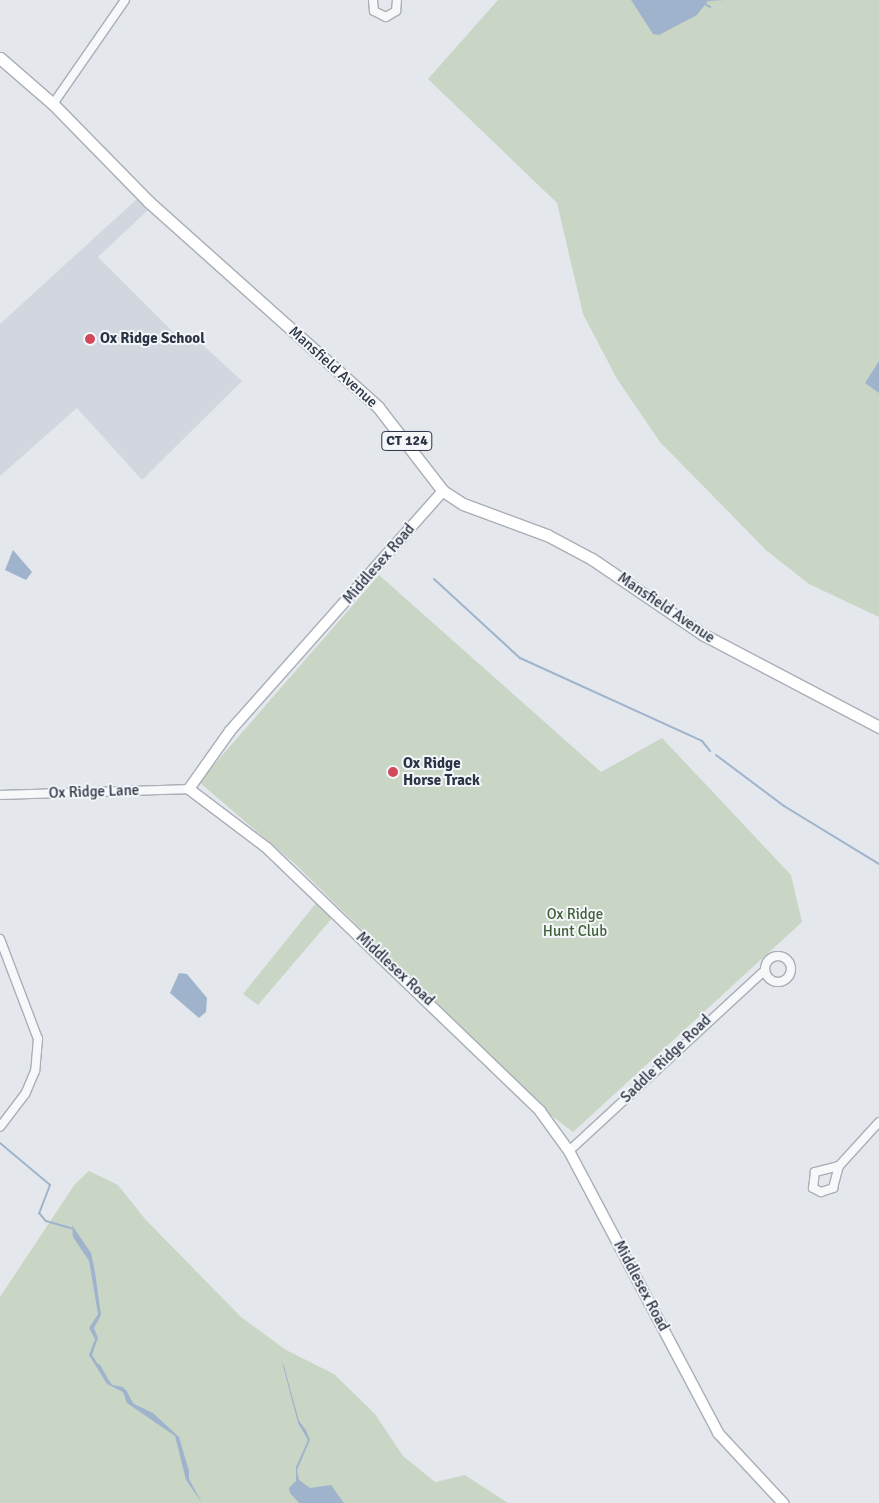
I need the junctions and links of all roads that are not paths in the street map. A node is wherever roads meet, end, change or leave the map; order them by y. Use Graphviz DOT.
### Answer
graph roads {
  1 [pos="125,0"];
  2 [pos="373,0"];
  3 [pos="397,0"];
  4 [pos="0,58"];
  5 [pos="53,104"];
  6 [pos="443,491"];
  7 [pos="879,728"];
  8 [pos="189,789"];
  9 [pos="0,795"];
  10 [pos="0,939"];
  11 [pos="765,970"];
  12 [pos="879,1122"];
  13 [pos="0,1127"];
  14 [pos="570,1151"];
  15 [pos="839,1166"];
  16 [pos="783,1503"];
  1 -- 5 [label="street"];
  2 -- 3 [label="street"];
  4 -- 5 [label="main road, Mansfield Avenue / CT 124"];
  5 -- 6 [label="main road, Mansfield Avenue / CT 124"];
  6 -- 7 [label="main road, Mansfield Avenue / CT 124"];
  6 -- 8 [label="main road, Middlesex Road"];
  8 -- 9 [label="street, Ox Ridge Lane"];
  8 -- 14 [label="main road, Middlesex Road"];
  10 -- 13 [label="street"];
  11 -- 14 [label="street, Saddle Ridge Road"];
  12 -- 15 [label="street"];
  14 -- 16 [label="main road, Middlesex Road"];
}
